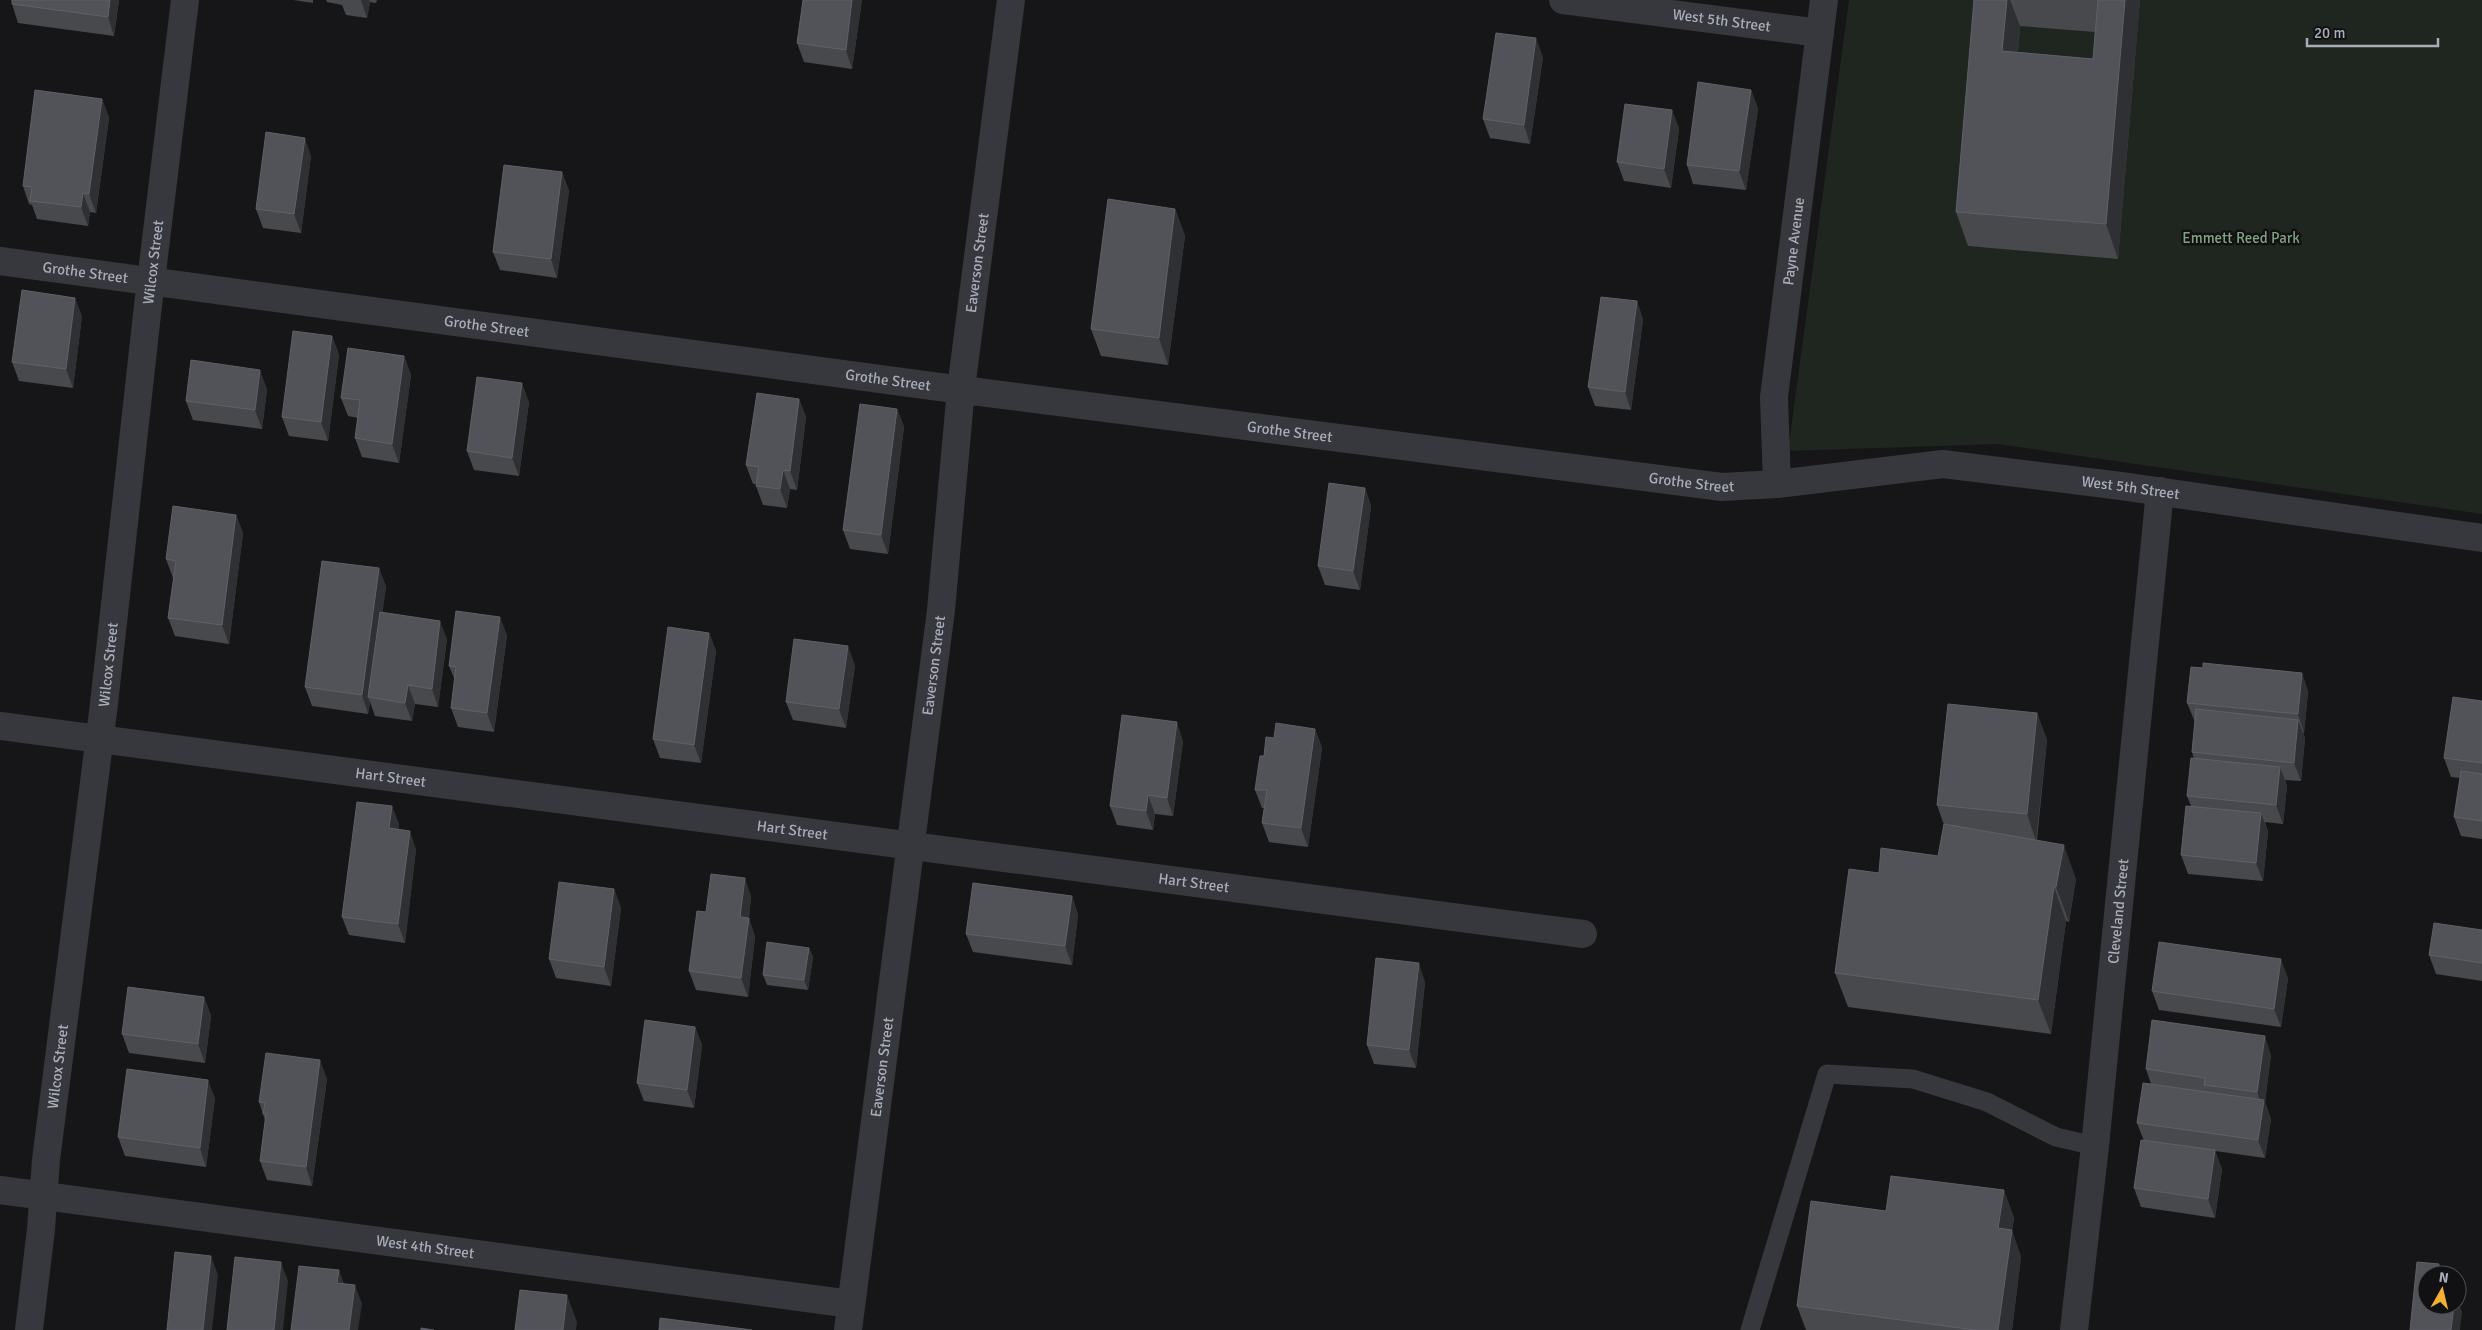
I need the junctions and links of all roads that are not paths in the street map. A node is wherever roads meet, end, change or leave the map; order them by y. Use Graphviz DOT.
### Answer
graph roads {
  1 [pos="185,0"];
  2 [pos="1011,0"];
  3 [pos="1564,0"];
  4 [pos="1824,0"];
  5 [pos="1820,33"];
  6 [pos="0,261"];
  7 [pos="151,280"];
  8 [pos="961,389"];
  9 [pos="1777,484"];
  10 [pos="2160,491"];
  11 [pos="2482,538"];
  12 [pos="0,726"];
  13 [pos="100,740"];
  14 [pos="910,846"];
  15 [pos="1583,934"];
  16 [pos="2095,1146"];
  17 [pos="0,1190"];
  18 [pos="43,1196"];
  19 [pos="849,1317"];
  20 [pos="29,1330"];
  21 [pos="1750,1330"];
  22 [pos="2074,1330"];
  1 -- 7 [label="street, Wilcox Street"];
  2 -- 8 [label="street, Eaverson Street"];
  3 -- 5 [label="street, West 5th Street"];
  4 -- 5 [label="street, Payne Avenue"];
  5 -- 9 [label="street, Payne Avenue"];
  6 -- 7 [label="street, Grothe Street"];
  7 -- 8 [label="street, Grothe Street"];
  7 -- 13 [label="street, Wilcox Street"];
  8 -- 9 [label="street, Grothe Street"];
  8 -- 14 [label="street, Eaverson Street"];
  9 -- 10 [label="street, West 5th Street"];
  10 -- 11 [label="street, West 5th Street"];
  10 -- 16 [label="street, Cleveland Street"];
  12 -- 13 [label="street, Hart Street"];
  13 -- 14 [label="street, Hart Street"];
  13 -- 18 [label="street, Wilcox Street"];
  14 -- 15 [label="street, Hart Street"];
  14 -- 19 [label="street, Eaverson Street"];
  16 -- 21 [label="lane"];
  16 -- 22 [label="street, Cleveland Street"];
  17 -- 18 [label="street, West 4th Street"];
  18 -- 19 [label="street, West 4th Street"];
  18 -- 20 [label="street, Wilcox Street"];
}
